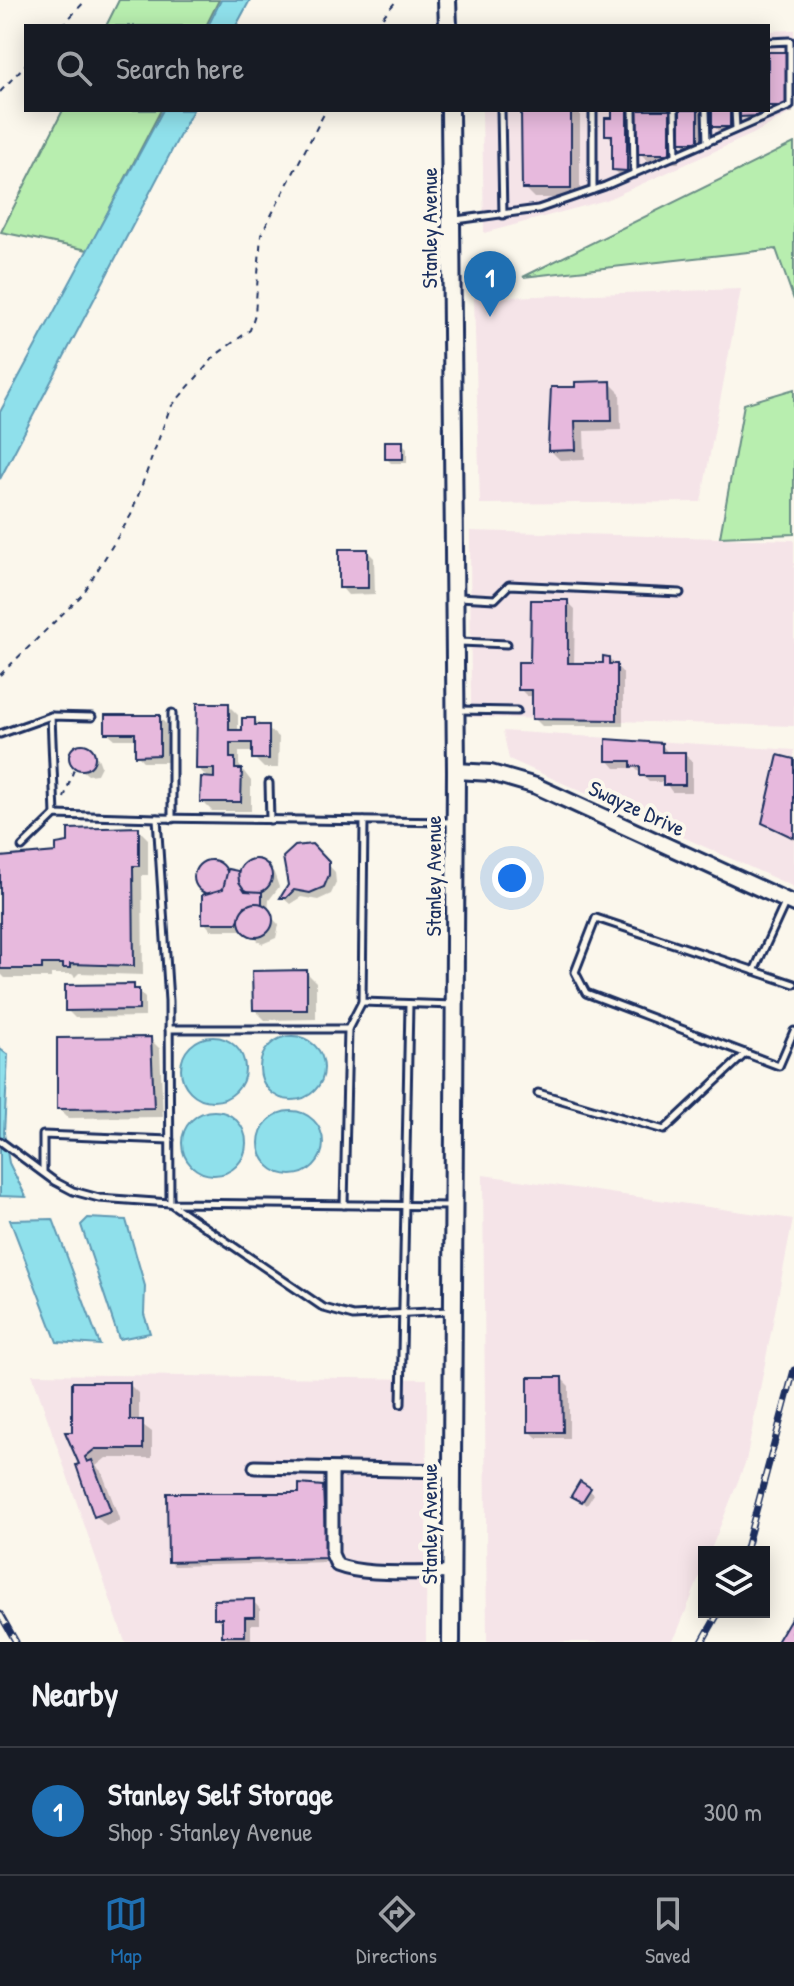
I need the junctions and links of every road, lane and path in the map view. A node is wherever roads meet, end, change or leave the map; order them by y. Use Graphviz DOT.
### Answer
graph roads {
  1 [pos="86,0"];
  2 [pos="397,0"];
  3 [pos="447,0"];
  4 [pos="64,24"];
  5 [pos="377,24"];
  6 [pos="448,24"];
  7 [pos="770,42"];
  8 [pos="24,66"];
  9 [pos="0,92"];
  10 [pos="792,105"];
  11 [pos="770,111"];
  12 [pos="325,112"];
  13 [pos="450,112"];
  14 [pos="501,112"];
  15 [pos="593,112"];
  16 [pos="633,112"];
  17 [pos="675,112"];
  18 [pos="706,112"];
  19 [pos="735,112"];
  20 [pos="764,113"];
  21 [pos="736,128"];
  22 [pos="707,142"];
  23 [pos="676,156"];
  24 [pos="634,174"];
  25 [pos="593,190"];
  26 [pos="503,215"];
  27 [pos="451,220"];
  28 [pos="680,593"];
  29 [pos="454,597"];
  30 [pos="455,641"];
  31 [pos="507,644"];
  32 [pos="0,675"];
  33 [pos="455,710"];
  34 [pos="517,711"];
  35 [pos="172,713"];
  36 [pos="51,716"];
  37 [pos="92,717"];
  38 [pos="0,734"];
  39 [pos="74,769"];
  40 [pos="456,771"];
  41 [pos="269,783"];
  42 [pos="54,803"];
  43 [pos="55,815"];
  44 [pos="157,818"];
  45 [pos="172,819"];
  46 [pos="270,820"];
  47 [pos="364,821"];
  48 [pos="455,822"];
  49 [pos="22,847"];
  50 [pos="790,902"];
  51 [pos="754,971"];
  52 [pos="794,984"];
  53 [pos="362,1002"];
  54 [pos="409,1004"];
  55 [pos="455,1005"];
  56 [pos="169,1029"];
  57 [pos="348,1029"];
  58 [pos="794,1031"];
  59 [pos="746,1053"];
  60 [pos="538,1093"];
  61 [pos="170,1140"];
  62 [pos="0,1141"];
  63 [pos="43,1171"];
  64 [pos="170,1203"];
  65 [pos="344,1205"];
  66 [pos="406,1205"];
  67 [pos="452,1206"];
  68 [pos="451,1311"];
  69 [pos="404,1313"];
  70 [pos="401,1404"];
  71 [pos="255,1467"];
  72 [pos="332,1471"];
  73 [pos="451,1471"];
  74 [pos="451,1573"];
  75 [pos="451,1642"];
  1 -- 4 [label="path"];
  2 -- 5 [label="path"];
  3 -- 6 [label="main road"];
  7 -- 10 [label="lane"];
  8 -- 9 [label="path"];
  10 -- 11 [label="lane"];
  12 -- 32 [label="path"];
  13 -- 27 [label="main road, Stanley Avenue"];
  14 -- 26 [label="lane"];
  15 -- 25 [label="lane"];
  16 -- 24 [label="lane"];
  17 -- 23 [label="lane"];
  18 -- 22 [label="lane"];
  19 -- 21 [label="lane"];
  20 -- 21 [label="lane"];
  21 -- 22 [label="lane"];
  22 -- 23 [label="lane"];
  23 -- 24 [label="lane"];
  24 -- 25 [label="lane"];
  25 -- 26 [label="lane"];
  26 -- 27 [label="lane"];
  27 -- 29 [label="main road, Stanley Avenue"];
  28 -- 29 [label="lane"];
  29 -- 30 [label="main road, Stanley Avenue"];
  30 -- 31 [label="lane"];
  30 -- 33 [label="main road, Stanley Avenue"];
  33 -- 34 [label="lane"];
  33 -- 40 [label="main road, Stanley Avenue"];
  35 -- 45 [label="lane"];
  36 -- 37 [label="lane"];
  36 -- 38 [label="lane"];
  36 -- 42 [label="lane"];
  39 -- 42 [label="path"];
  40 -- 48 [label="main road, Stanley Avenue"];
  40 -- 50 [label="street, Swayze Drive"];
  41 -- 46 [label="lane"];
  42 -- 43 [label="lane"];
  43 -- 44 [label="lane"];
  43 -- 49 [label="lane"];
  44 -- 45 [label="lane"];
  44 -- 56 [label="lane"];
  45 -- 46 [label="lane"];
  46 -- 47 [label="lane"];
  47 -- 48 [label="lane"];
  47 -- 53 [label="lane"];
  48 -- 55 [label="main road, Stanley Avenue"];
  50 -- 51 [label="lane"];
  51 -- 52 [label="lane"];
  51 -- 59 [label="lane"];
  53 -- 54 [label="lane"];
  53 -- 57 [label="lane"];
  54 -- 55 [label="lane"];
  54 -- 66 [label="lane"];
  55 -- 67 [label="main road, Stanley Avenue"];
  56 -- 57 [label="lane"];
  56 -- 61 [label="lane"];
  57 -- 65 [label="lane"];
  58 -- 59 [label="lane"];
  59 -- 60 [label="lane"];
  61 -- 63 [label="lane"];
  61 -- 64 [label="lane"];
  62 -- 63 [label="lane"];
  63 -- 64 [label="lane"];
  64 -- 65 [label="lane"];
  64 -- 69 [label="lane"];
  65 -- 66 [label="lane"];
  66 -- 67 [label="lane"];
  66 -- 69 [label="lane"];
  67 -- 68 [label="main road, Stanley Avenue"];
  68 -- 69 [label="lane"];
  68 -- 73 [label="main road, Stanley Avenue"];
  69 -- 70 [label="lane"];
  71 -- 72 [label="street"];
  72 -- 73 [label="street"];
  72 -- 74 [label="street"];
  73 -- 74 [label="main road, Stanley Avenue"];
  74 -- 75 [label="main road, Stanley Avenue"];
}
